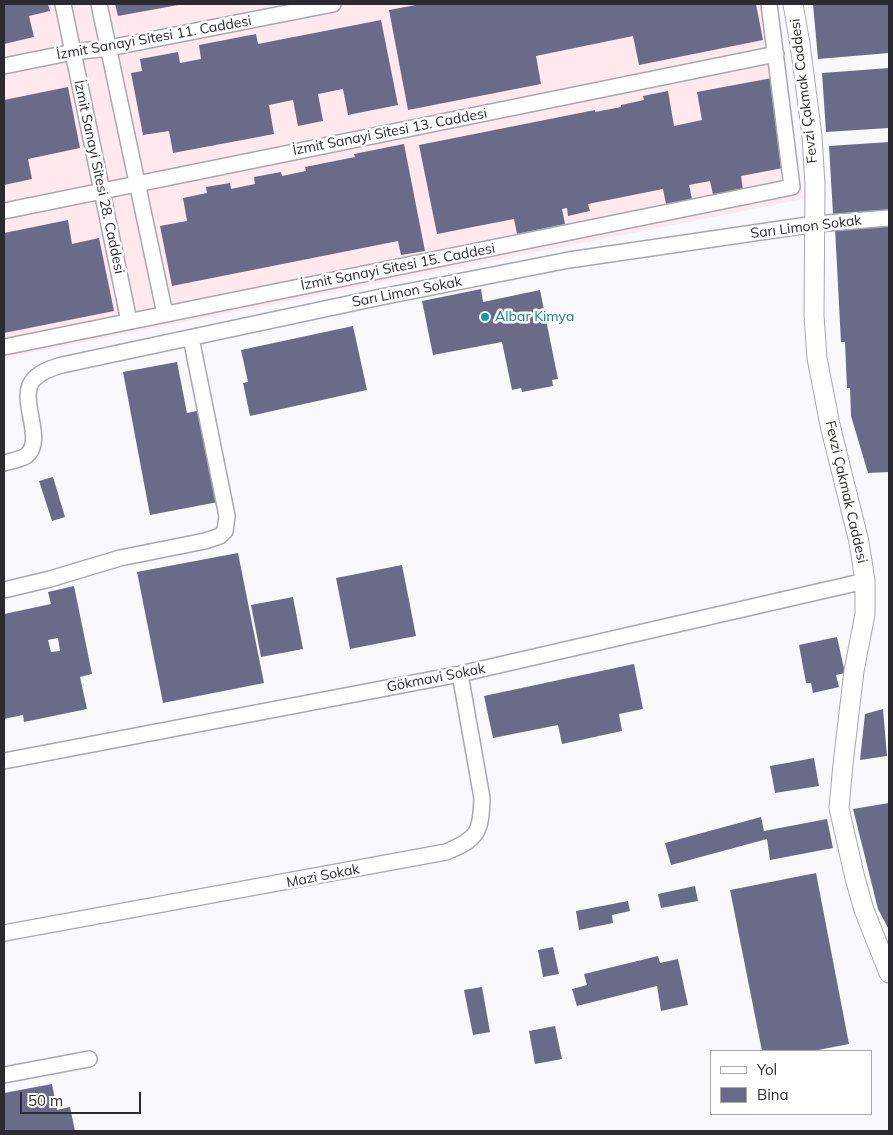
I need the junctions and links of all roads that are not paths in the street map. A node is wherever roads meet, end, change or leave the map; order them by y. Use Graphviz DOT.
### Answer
graph roads {
  1 [pos="63,4"];
  2 [pos="99,4"];
  3 [pos="333,4"];
  4 [pos="769,4"];
  5 [pos="794,4"];
  6 [pos="109,48"];
  7 [pos="73,52"];
  8 [pos="776,54"];
  9 [pos="4,66"];
  10 [pos="136,184"];
  11 [pos="102,191"];
  12 [pos="4,211"];
  13 [pos="889,218"];
  14 [pos="815,224"];
  15 [pos="165,314"];
  16 [pos="129,321"];
  17 [pos="192,338"];
  18 [pos="4,346"];
  19 [pos="4,463"];
  20 [pos="865,580"];
  21 [pos="4,590"];
  22 [pos="460,674"];
  23 [pos="4,761"];
  24 [pos="4,933"];
  25 [pos="889,973"];
  26 [pos="88,1059"];
  27 [pos="4,1075"];
  1 -- 7 [label="street, İzmit Sanayi Sitesi 28. Caddesi"];
  2 -- 6 [label="street"];
  3 -- 6 [label="street, İzmit Sanayi Sitesi 11. Caddesi"];
  4 -- 8 [label="street"];
  5 -- 14 [label="street, Fevzi Çakmak Caddesi"];
  6 -- 7 [label="street, İzmit Sanayi Sitesi 11. Caddesi"];
  6 -- 10 [label="street"];
  7 -- 9 [label="street, İzmit Sanayi Sitesi 11. Caddesi"];
  7 -- 11 [label="street, İzmit Sanayi Sitesi 28. Caddesi"];
  8 -- 10 [label="street, İzmit Sanayi Sitesi 13. Caddesi"];
  8 -- 15 [label="street, İzmit Sanayi Sitesi 15. Caddesi"];
  10 -- 11 [label="street, İzmit Sanayi Sitesi 13. Caddesi"];
  10 -- 15 [label="street"];
  11 -- 12 [label="street, İzmit Sanayi Sitesi 13. Caddesi"];
  11 -- 16 [label="street, İzmit Sanayi Sitesi 28. Caddesi"];
  13 -- 14 [label="street, Sarı Limon Sokak"];
  14 -- 17 [label="street, Sarı Limon Sokak"];
  14 -- 20 [label="street, Fevzi Çakmak Caddesi"];
  15 -- 16 [label="street, İzmit Sanayi Sitesi 15. Caddesi"];
  16 -- 18 [label="street, İzmit Sanayi Sitesi 15. Caddesi"];
  17 -- 19 [label="street, Sarı Limon Sokak"];
  17 -- 21 [label="street"];
  20 -- 22 [label="street, Gökmavi Sokak"];
  20 -- 25 [label="street, Fevzi Çakmak Caddesi"];
  22 -- 23 [label="street, Gökmavi Sokak"];
  22 -- 24 [label="street, Mazi Sokak"];
  26 -- 27 [label="street"];
}
